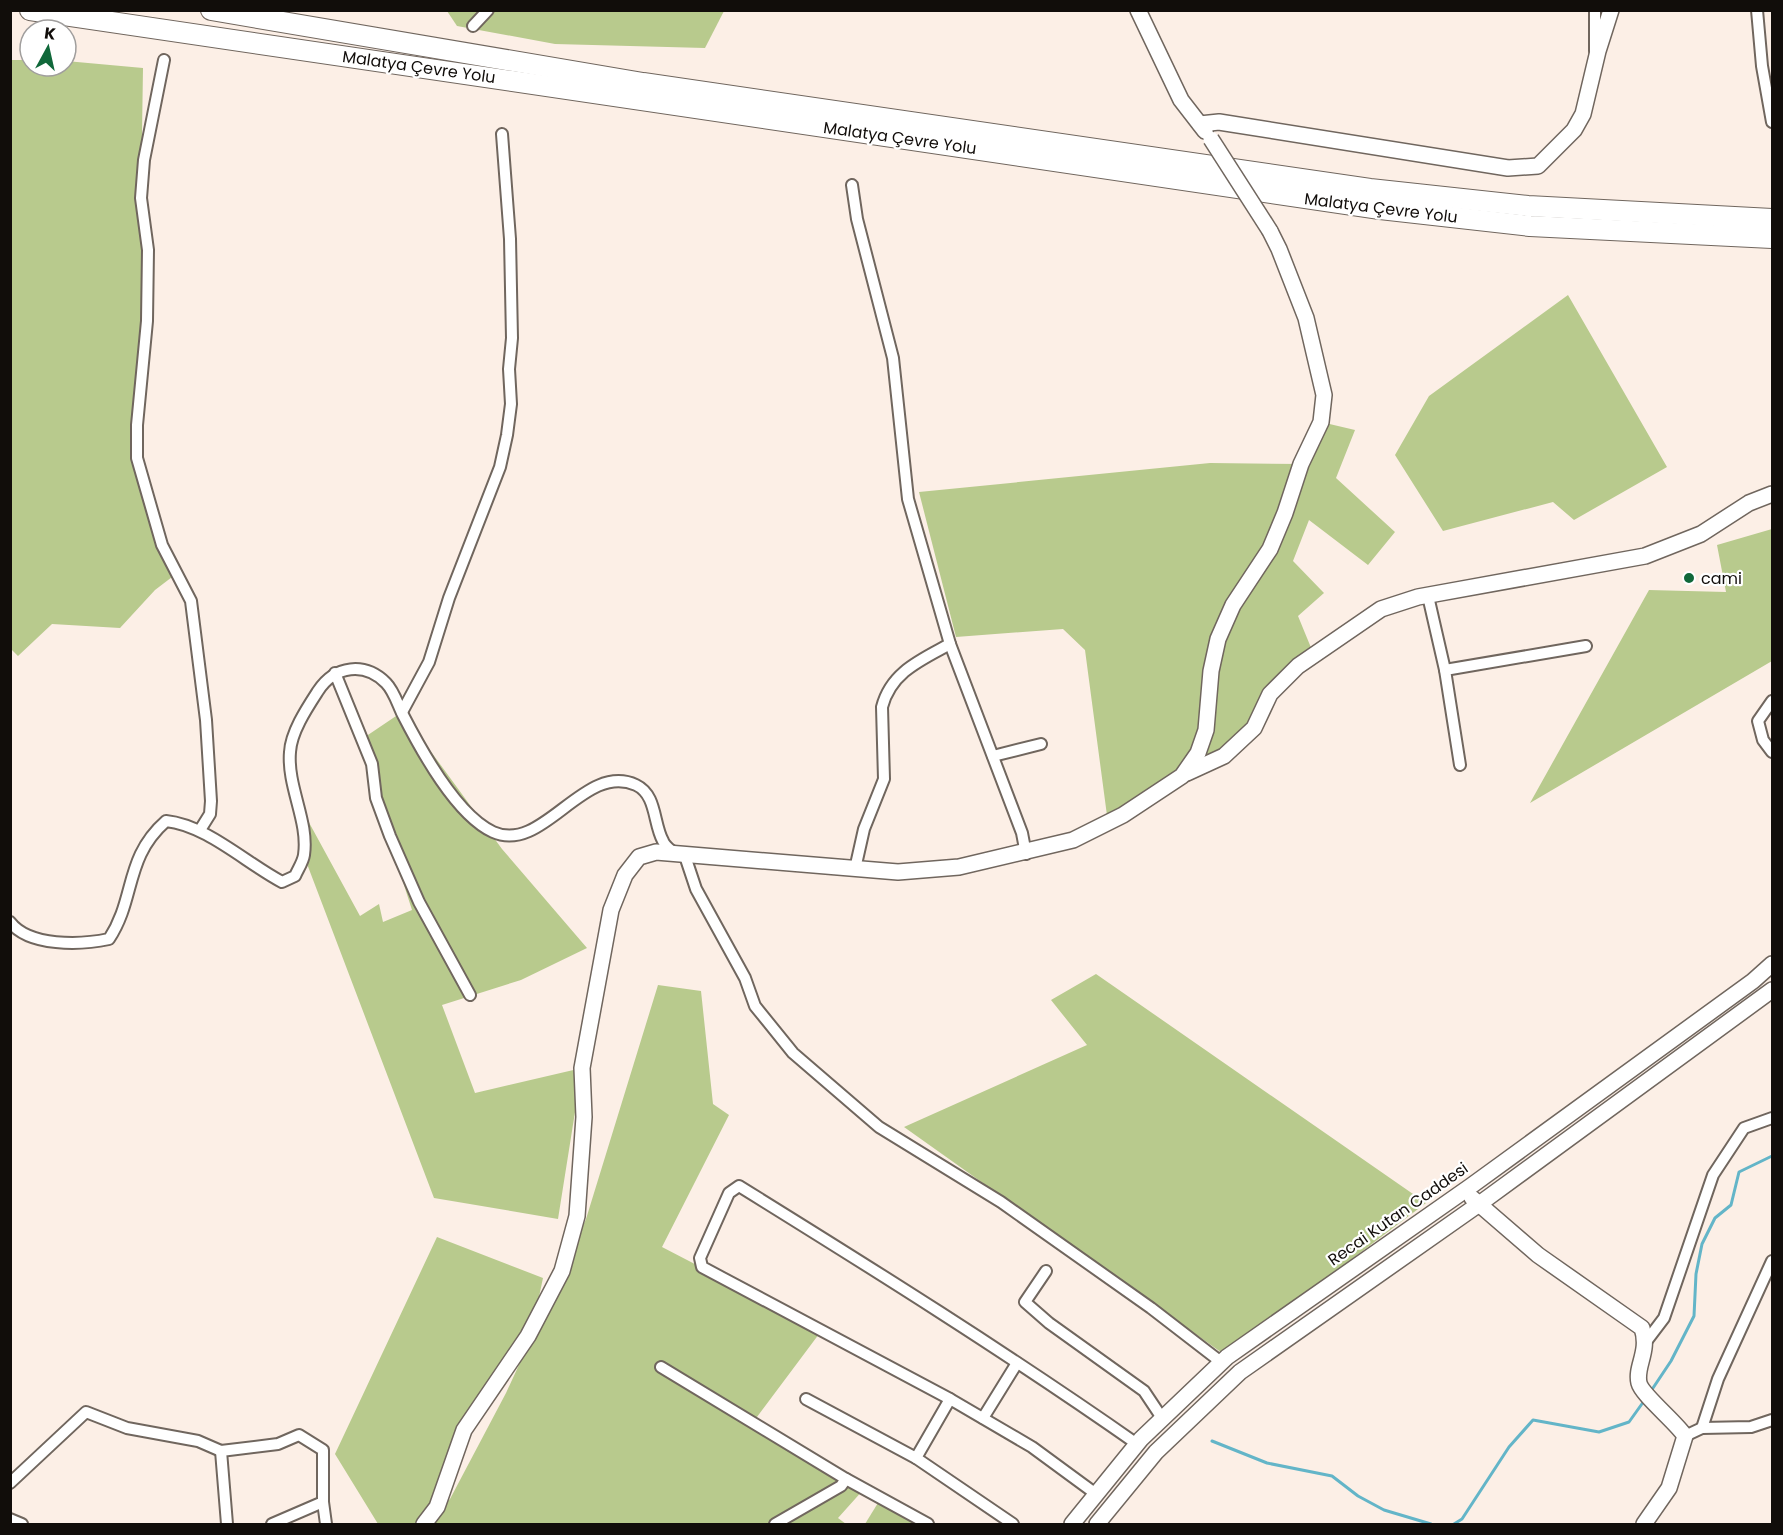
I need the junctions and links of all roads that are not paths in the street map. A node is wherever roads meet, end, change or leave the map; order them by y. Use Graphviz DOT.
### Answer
graph roads {
  1 [pos="30,10"];
  2 [pos="211,10"];
  3 [pos="488,10"];
  4 [pos="1138,10"];
  5 [pos="1595,10"];
  6 [pos="1611,10"];
  7 [pos="1757,10"];
  8 [pos="473,26"];
  9 [pos="164,60"];
  10 [pos="1595,63"];
  11 [pos="1773,122"];
  12 [pos="1200,124"];
  13 [pos="502,134"];
  14 [pos="852,185"];
  15 [pos="1773,219"];
  16 [pos="1773,238"];
  17 [pos="1773,494"];
  18 [pos="1428,596"];
  19 [pos="950,644"];
  20 [pos="1586,646"];
  21 [pos="1445,670"];
  22 [pos="335,673"];
  23 [pos="1773,701"];
  24 [pos="402,712"];
  25 [pos="1041,744"];
  26 [pos="1773,752"];
  27 [pos="993,756"];
  28 [pos="1460,765"];
  29 [pos="1182,776"];
  30 [pos="200,830"];
  31 [pos="660,833"];
  32 [pos="1026,854"];
  33 [pos="680,855"];
  34 [pos="639,857"];
  35 [pos="855,869"];
  36 [pos="10,922"];
  37 [pos="1773,964"];
  38 [pos="1773,990"];
  39 [pos="470,995"];
  40 [pos="1773,1118"];
  41 [pos="1464,1191"];
  42 [pos="1479,1204"];
  43 [pos="1773,1261"];
  44 [pos="1046,1271"];
  45 [pos="1645,1343"];
  46 [pos="1221,1362"];
  47 [pos="1017,1363"];
  48 [pos="661,1367"];
  49 [pos="807,1399"];
  50 [pos="950,1399"];
  51 [pos="983,1418"];
  52 [pos="1162,1418"];
  53 [pos="1773,1420"];
  54 [pos="1702,1428"];
  55 [pos="1685,1436"];
  56 [pos="1137,1444"];
  57 [pos="221,1451"];
  58 [pos="916,1458"];
  59 [pos="846,1479"];
  60 [pos="10,1483"];
  61 [pos="1096,1494"];
  62 [pos="323,1502"];
  63 [pos="10,1519"];
  64 [pos="22,1524"];
  65 [pos="227,1524"];
  66 [pos="272,1524"];
  67 [pos="326,1524"];
  68 [pos="424,1524"];
  69 [pos="775,1524"];
  70 [pos="928,1524"];
  71 [pos="1013,1524"];
  72 [pos="1072,1524"];
  73 [pos="1097,1524"];
  74 [pos="1644,1524"];
  1 -- 16 [label="highway, Malatya Çevre Yolu"];
  2 -- 15 [label="highway, Malatya Çevre Yolu"];
  3 -- 8 [label="street"];
  4 -- 12 [label="street"];
  5 -- 10 [label="street"];
  6 -- 10 [label="street"];
  7 -- 11 [label="street"];
  9 -- 30 [label="street"];
  10 -- 12 [label="street"];
  12 -- 29 [label="street, bridge"];
  13 -- 24 [label="street"];
  14 -- 19 [label="street"];
  17 -- 18 [label="street"];
  18 -- 21 [label="street"];
  18 -- 29 [label="street"];
  19 -- 27 [label="street"];
  19 -- 35 [label="street"];
  20 -- 21 [label="street"];
  21 -- 28 [label="street"];
  22 -- 24 [label="street"];
  22 -- 30 [label="street"];
  22 -- 39 [label="street"];
  23 -- 26 [label="street"];
  24 -- 31 [label="street"];
  25 -- 27 [label="street"];
  27 -- 32 [label="street"];
  29 -- 32 [label="street"];
  30 -- 36 [label="street"];
  31 -- 33 [label="street"];
  31 -- 34 [label="street"];
  32 -- 35 [label="street"];
  33 -- 34 [label="street"];
  33 -- 35 [label="street"];
  33 -- 46 [label="street"];
  34 -- 68 [label="street"];
  37 -- 41 [label="street, Recai Kutan Caddesi"];
  38 -- 42 [label="street"];
  40 -- 45 [label="street"];
  41 -- 42 [label="street"];
  41 -- 46 [label="street, Recai Kutan Caddesi"];
  42 -- 45 [label="street"];
  42 -- 73 [label="street"];
  43 -- 54 [label="street"];
  44 -- 52 [label="street"];
  45 -- 55 [label="street"];
  46 -- 52 [label="street, Recai Kutan Caddesi"];
  47 -- 50 [label="street"];
  47 -- 51 [label="street"];
  47 -- 56 [label="street"];
  48 -- 59 [label="street"];
  49 -- 58 [label="street"];
  50 -- 51 [label="street"];
  50 -- 58 [label="street"];
  51 -- 61 [label="street"];
  52 -- 56 [label="street, Recai Kutan Caddesi"];
  53 -- 54 [label="street"];
  54 -- 55 [label="street"];
  55 -- 74 [label="street"];
  56 -- 61 [label="street, Recai Kutan Caddesi"];
  57 -- 60 [label="street"];
  57 -- 62 [label="street"];
  57 -- 65 [label="street"];
  58 -- 71 [label="street"];
  59 -- 69 [label="street"];
  59 -- 70 [label="street"];
  61 -- 72 [label="street, Recai Kutan Caddesi"];
  62 -- 66 [label="street"];
  62 -- 67 [label="street"];
  63 -- 64 [label="street"];
}
